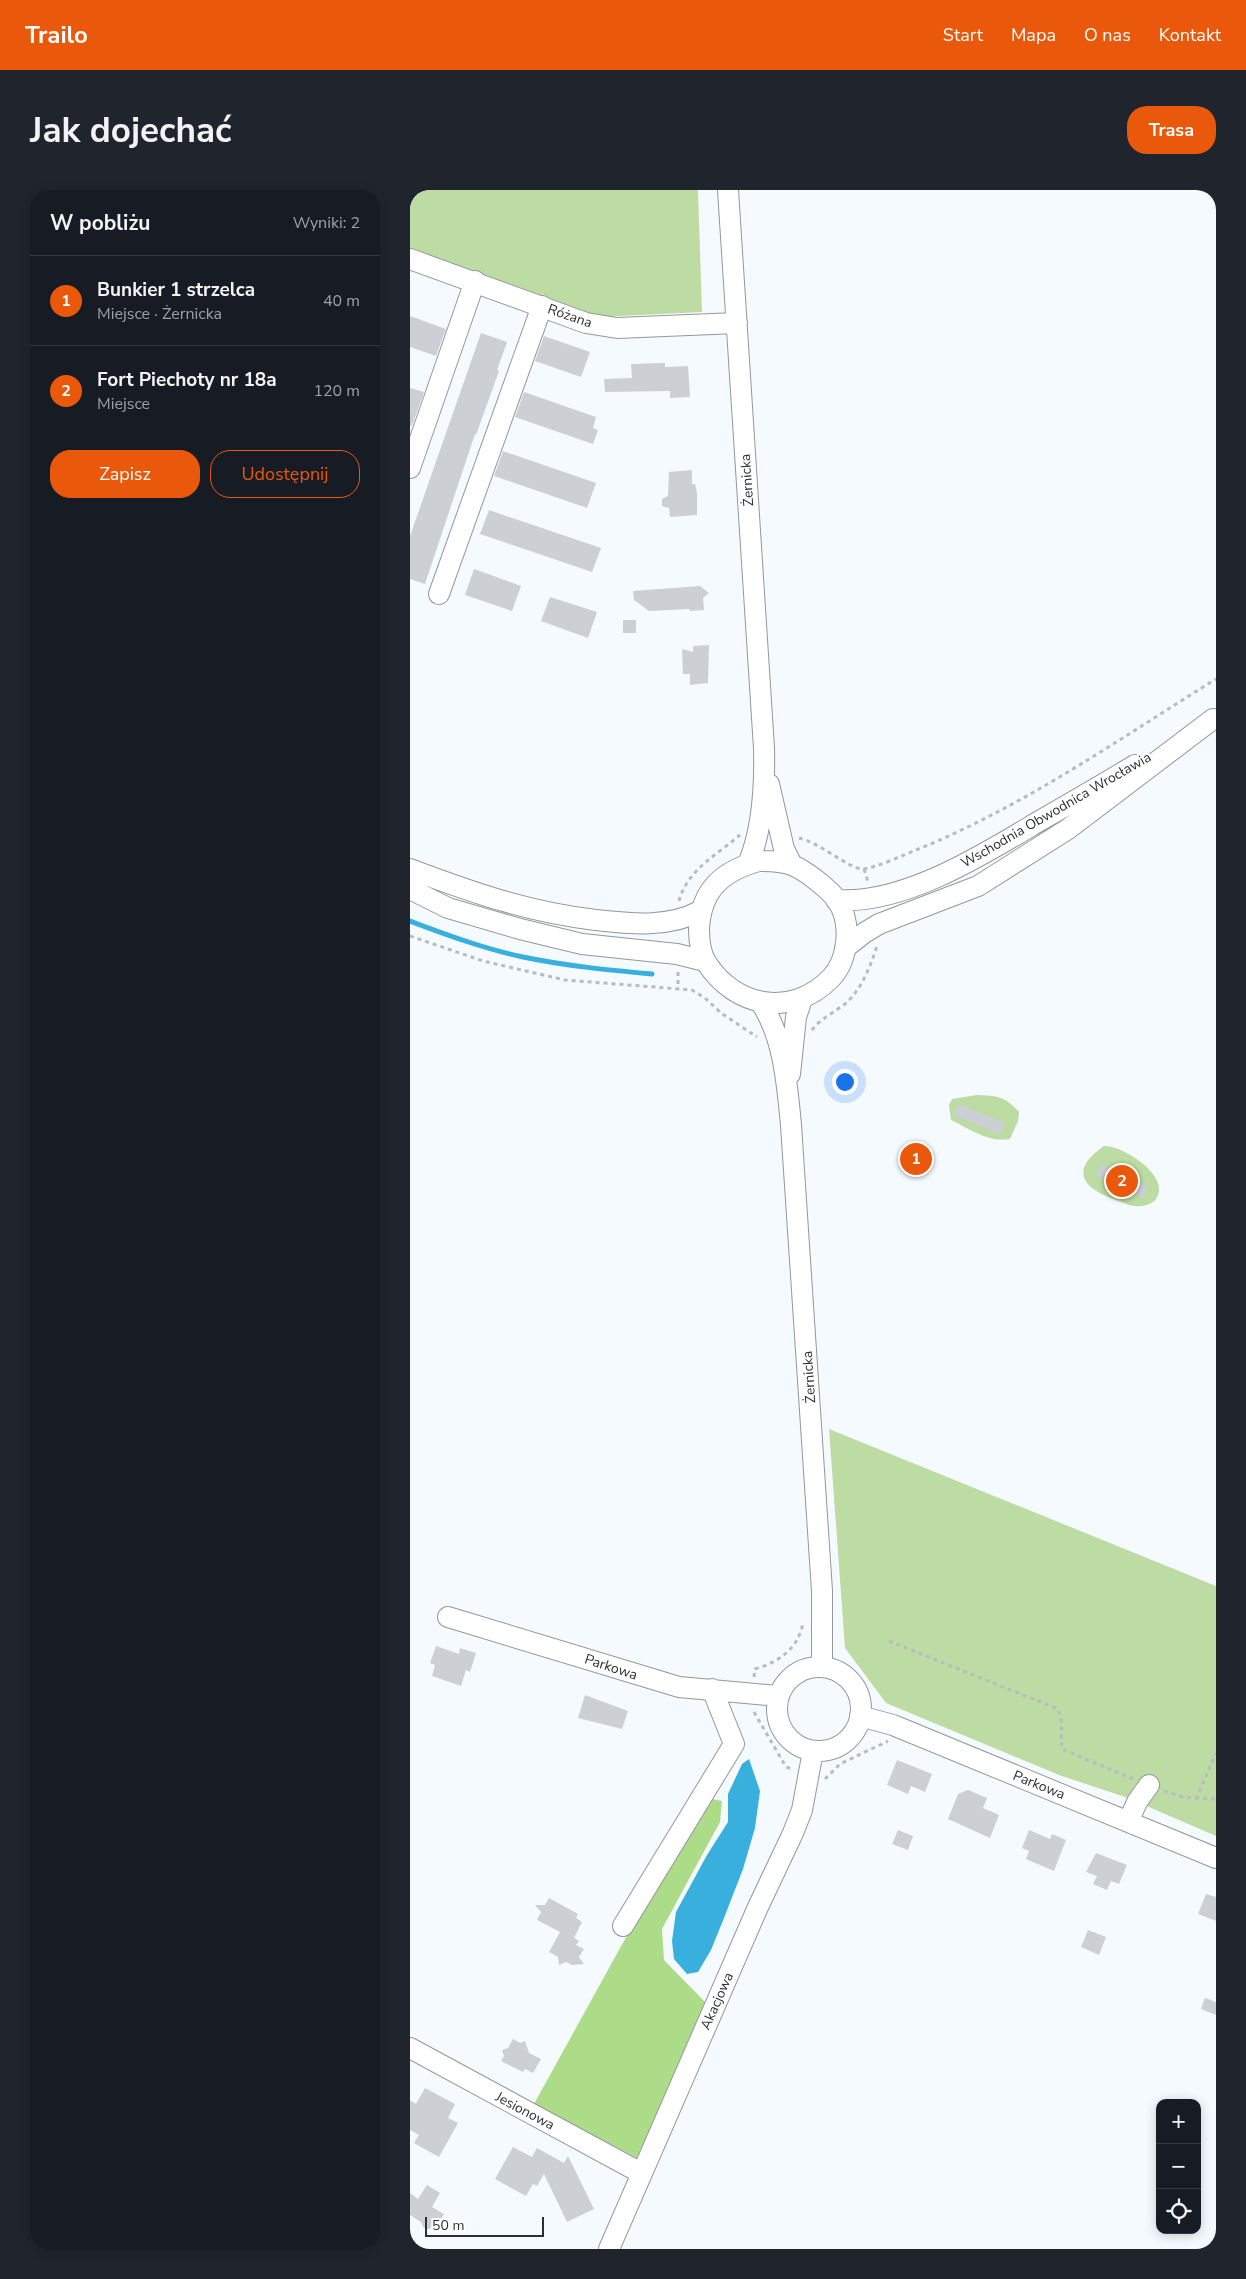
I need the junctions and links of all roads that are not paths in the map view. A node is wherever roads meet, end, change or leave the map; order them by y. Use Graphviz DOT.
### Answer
graph roads {
  1 [pos="728,190"];
  2 [pos="410,259"];
  3 [pos="475,282"];
  4 [pos="542,306"];
  5 [pos="737,323"];
  6 [pos="410,468"];
  7 [pos="439,594"];
  8 [pos="1215,718"];
  9 [pos="765,770"];
  10 [pos="748,864"];
  11 [pos="792,865"];
  12 [pos="410,869"];
  13 [pos="410,889"];
  14 [pos="836,900"];
  15 [pos="700,911"];
  16 [pos="845,948"];
  17 [pos="705,961"];
  18 [pos="802,999"];
  19 [pos="761,1003"];
  20 [pos="787,1088"];
  21 [pos="448,1616"];
  22 [pos="822,1667"];
  23 [pos="712,1689"];
  24 [pos="778,1696"];
  25 [pos="860,1716"];
  26 [pos="814,1751"];
  27 [pos="1149,1786"];
  28 [pos="1128,1822"];
  29 [pos="1216,1858"];
  30 [pos="623,1926"];
  31 [pos="410,2048"];
  32 [pos="641,2173"];
  33 [pos="609,2249"];
  1 -- 5 [label="street, Żernicka"];
  2 -- 3 [label="street, Różana"];
  3 -- 4 [label="street, Różana"];
  3 -- 6 [label="street"];
  4 -- 5 [label="street, Różana"];
  4 -- 7 [label="street"];
  5 -- 9 [label="street, Żernicka"];
  8 -- 14 [label="street, Wschodnia Obwodnica Wrocławia"];
  8 -- 16 [label="street, Wschodnia Obwodnica Wrocławia"];
  9 -- 10 [label="street, Żernicka"];
  9 -- 11 [label="street, Żernicka"];
  10 -- 11 [label="street"];
  10 -- 15 [label="street"];
  11 -- 14 [label="street"];
  12 -- 15 [label="street"];
  13 -- 17 [label="street"];
  14 -- 16 [label="street"];
  15 -- 17 [label="street"];
  16 -- 18 [label="street"];
  17 -- 19 [label="street"];
  18 -- 19 [label="street"];
  18 -- 20 [label="street, Żernicka"];
  19 -- 20 [label="street, Żernicka"];
  20 -- 22 [label="street, Żernicka"];
  21 -- 23 [label="street, Parkowa"];
  22 -- 24 [label="street"];
  22 -- 25 [label="street"];
  23 -- 24 [label="street, Parkowa"];
  23 -- 30 [label="street"];
  24 -- 26 [label="street"];
  25 -- 26 [label="street"];
  25 -- 28 [label="street, Parkowa"];
  26 -- 32 [label="street, Akacjowa"];
  27 -- 28 [label="street"];
  28 -- 29 [label="street, Parkowa"];
  31 -- 32 [label="street, Jesionowa"];
  32 -- 33 [label="street, Akacjowa"];
}
